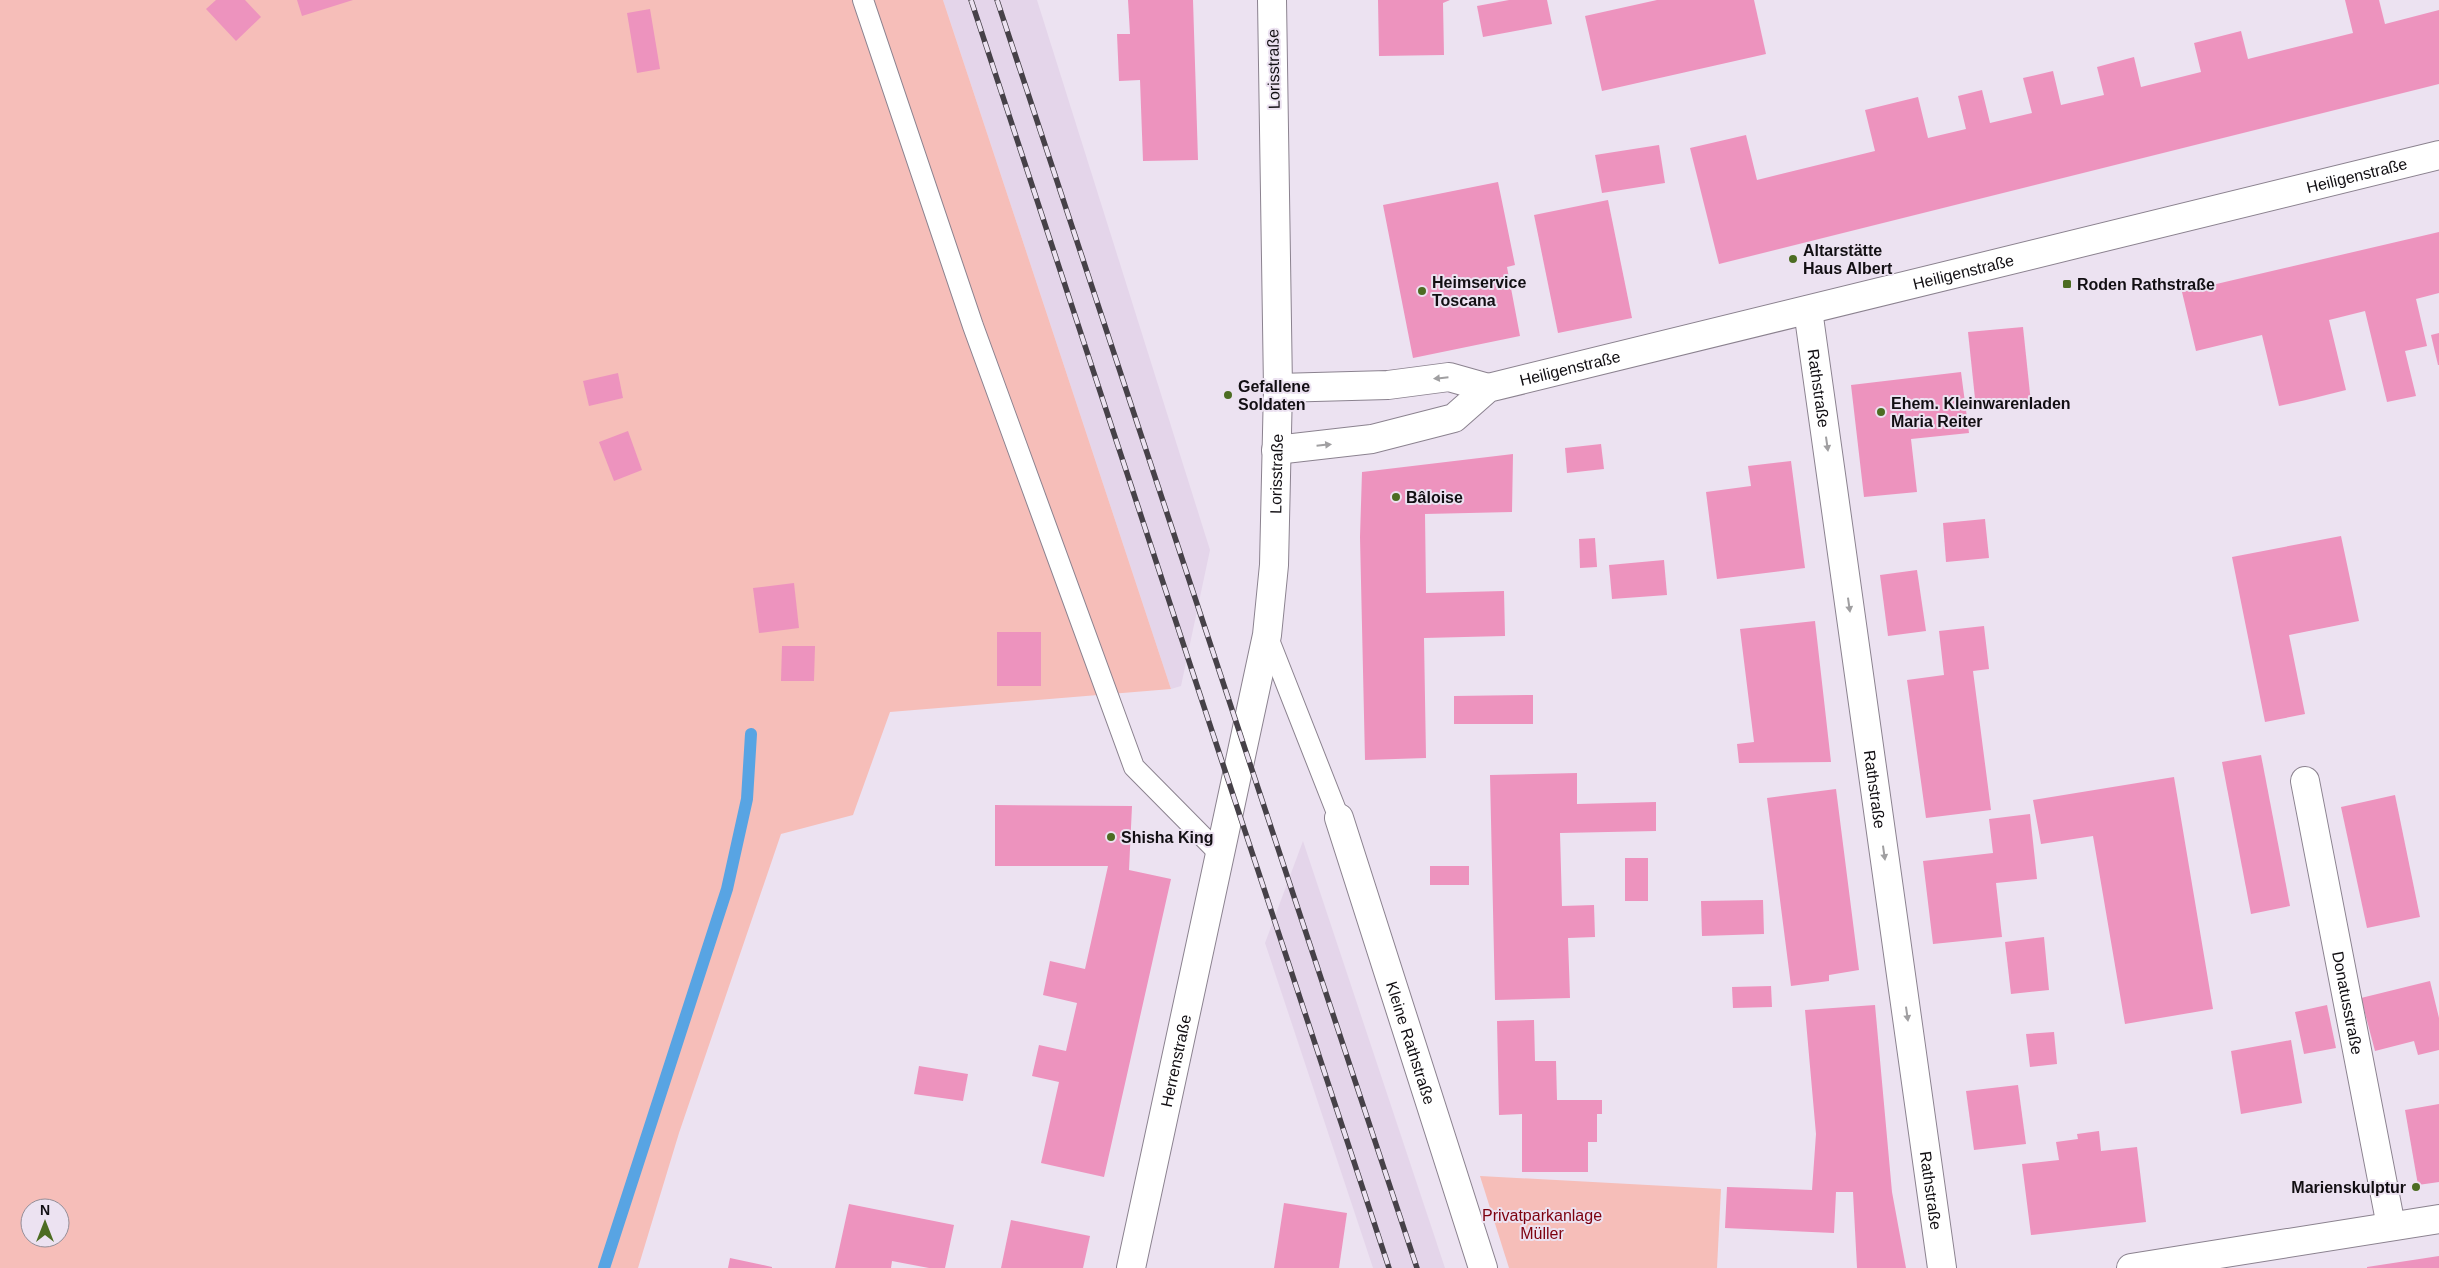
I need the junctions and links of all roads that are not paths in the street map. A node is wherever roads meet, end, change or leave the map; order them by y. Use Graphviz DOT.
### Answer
graph roads {
  1 [pos="863,0"];
  2 [pos="1272,0"];
  3 [pos="2439,155"];
  4 [pos="1808,310"];
  5 [pos="1278,388"];
  6 [pos="1488,388"];
  7 [pos="1276,450"];
  8 [pos="1267,635"];
  9 [pos="2305,781"];
  10 [pos="1339,818"];
  11 [pos="1218,853"];
  12 [pos="2439,1219"];
  13 [pos="2391,1226"];
  14 [pos="1131,1268"];
  15 [pos="1483,1268"];
  16 [pos="1942,1268"];
  17 [pos="2131,1268"];
  1 -- 11 [label="lane"];
  2 -- 5 [label="street, Lorisstraße"];
  3 -- 4 [label="street, Heiligenstraße"];
  4 -- 6 [label="street, Heiligenstraße"];
  4 -- 16 [label="street, Rathstraße, one-way"];
  6 -- 5 [label="street, Heiligenstraße, one-way"];
  5 -- 7 [label="street, Lorisstraße"];
  7 -- 6 [label="street, Heiligenstraße, one-way"];
  7 -- 8 [label="street, Lorisstraße"];
  8 -- 10 [label="lane"];
  8 -- 11 [label="street, Lorisstraße"];
  9 -- 13 [label="street, Donatusstraße"];
  10 -- 15 [label="street, Kleine Rathstraße"];
  11 -- 14 [label="street, Herrenstraße"];
  12 -- 13 [label="street"];
  13 -- 17 [label="street"];
}
